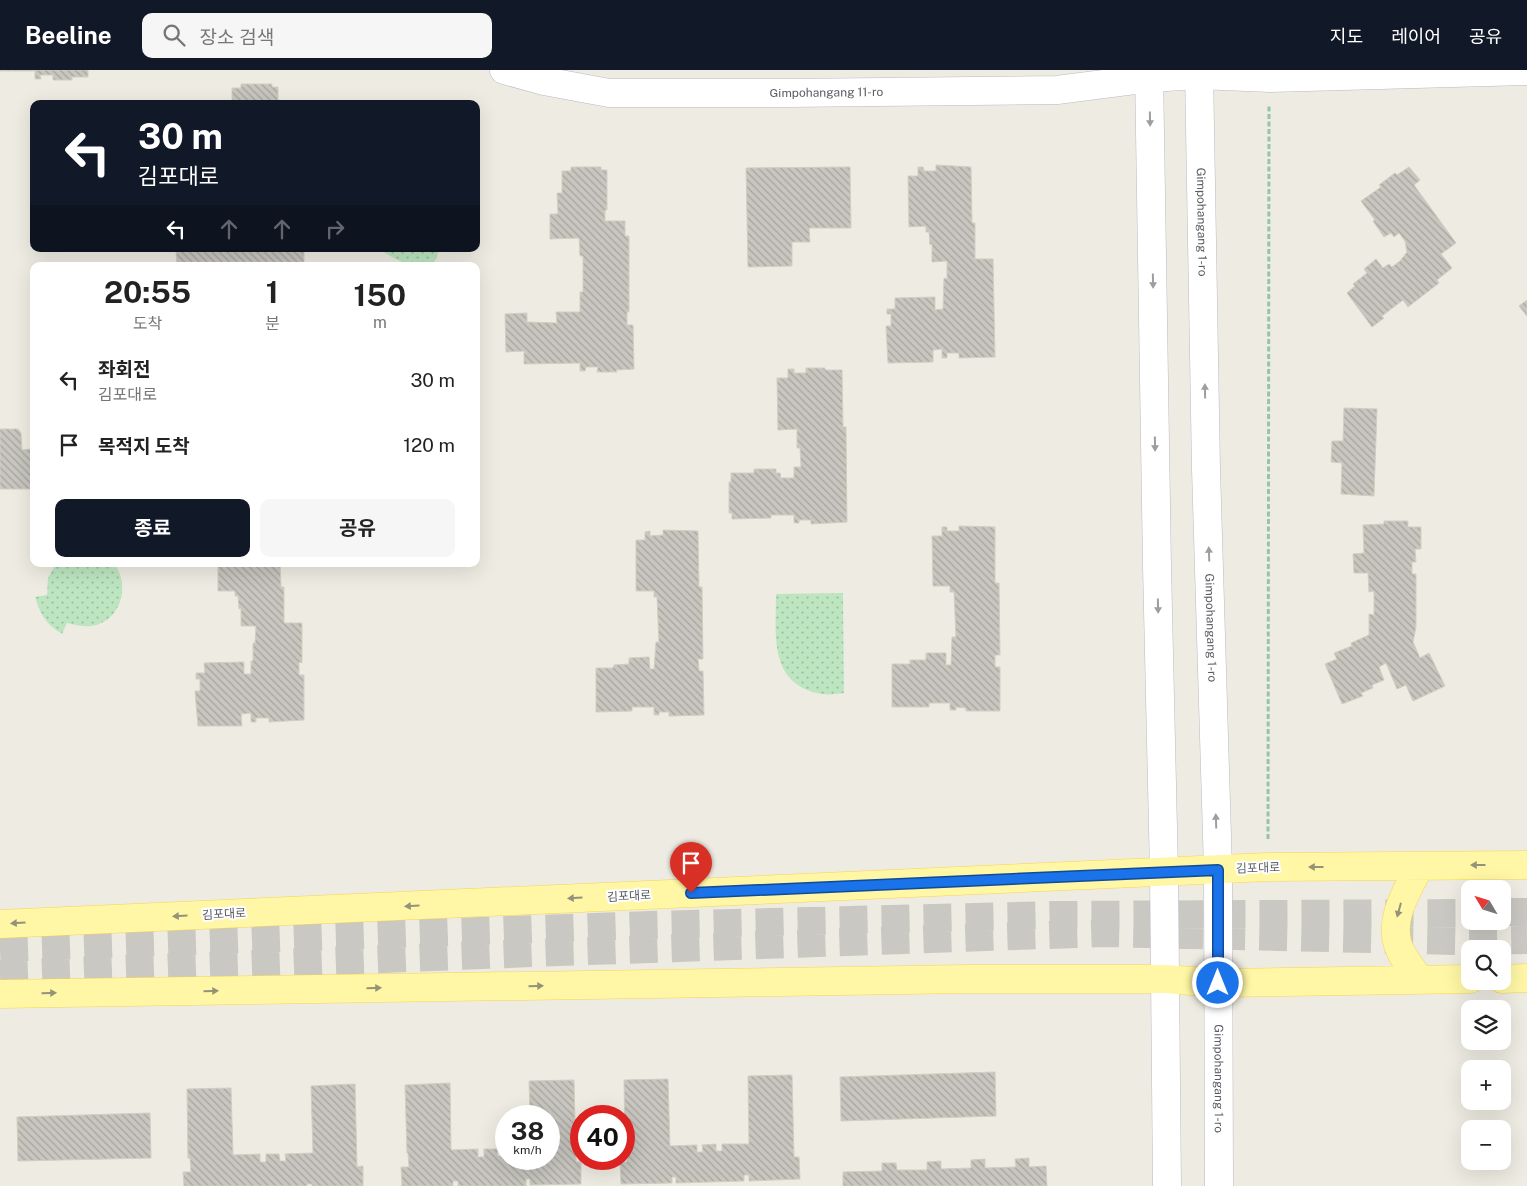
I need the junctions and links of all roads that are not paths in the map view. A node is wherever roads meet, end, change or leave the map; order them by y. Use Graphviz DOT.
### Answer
graph roads {
  1 [pos="504,70"];
  2 [pos="558,70"];
  3 [pos="1527,71"];
  4 [pos="1199,73"];
  5 [pos="1150,74"];
  6 [pos="1527,865"];
  7 [pos="1420,866"];
  8 [pos="1218,870"];
  9 [pos="1164,872"];
  10 [pos="0,924"];
  11 [pos="1527,978"];
  12 [pos="1165,979"];
  13 [pos="1461,979"];
  14 [pos="1511,979"];
  15 [pos="1420,980"];
  16 [pos="1218,983"];
  17 [pos="0,994"];
  18 [pos="1167,1186"];
  19 [pos="1219,1186"];
  1 -- 5 [label="street, Gimpohangang 11-ro"];
  2 -- 5 [label="street, Gimpohangang 11-ro"];
  3 -- 4 [label="street, Gimpohangang 11-ro"];
  4 -- 5 [label="street, Gimpohangang 11-ro"];
  8 -- 4 [label="street, Gimpohangang 1-ro, one-way"];
  5 -- 9 [label="street, one-way"];
  6 -- 7 [label="main road, 김포대로, one-way"];
  7 -- 8 [label="main road, 김포대로, one-way"];
  7 -- 15 [label="main road, one-way"];
  8 -- 9 [label="main road, 김포대로"];
  8 -- 16 [label="street, Gimpohangang 1-ro"];
  9 -- 10 [label="main road, 김포대로, one-way"];
  9 -- 12 [label="street"];
  11 -- 14 [label="main road"];
  12 -- 16 [label="main road"];
  17 -- 12 [label="main road, one-way"];
  12 -- 18 [label="street"];
  13 -- 15 [label="main road"];
  15 -- 16 [label="main road"];
  16 -- 19 [label="street, Gimpohangang 1-ro"];
}
